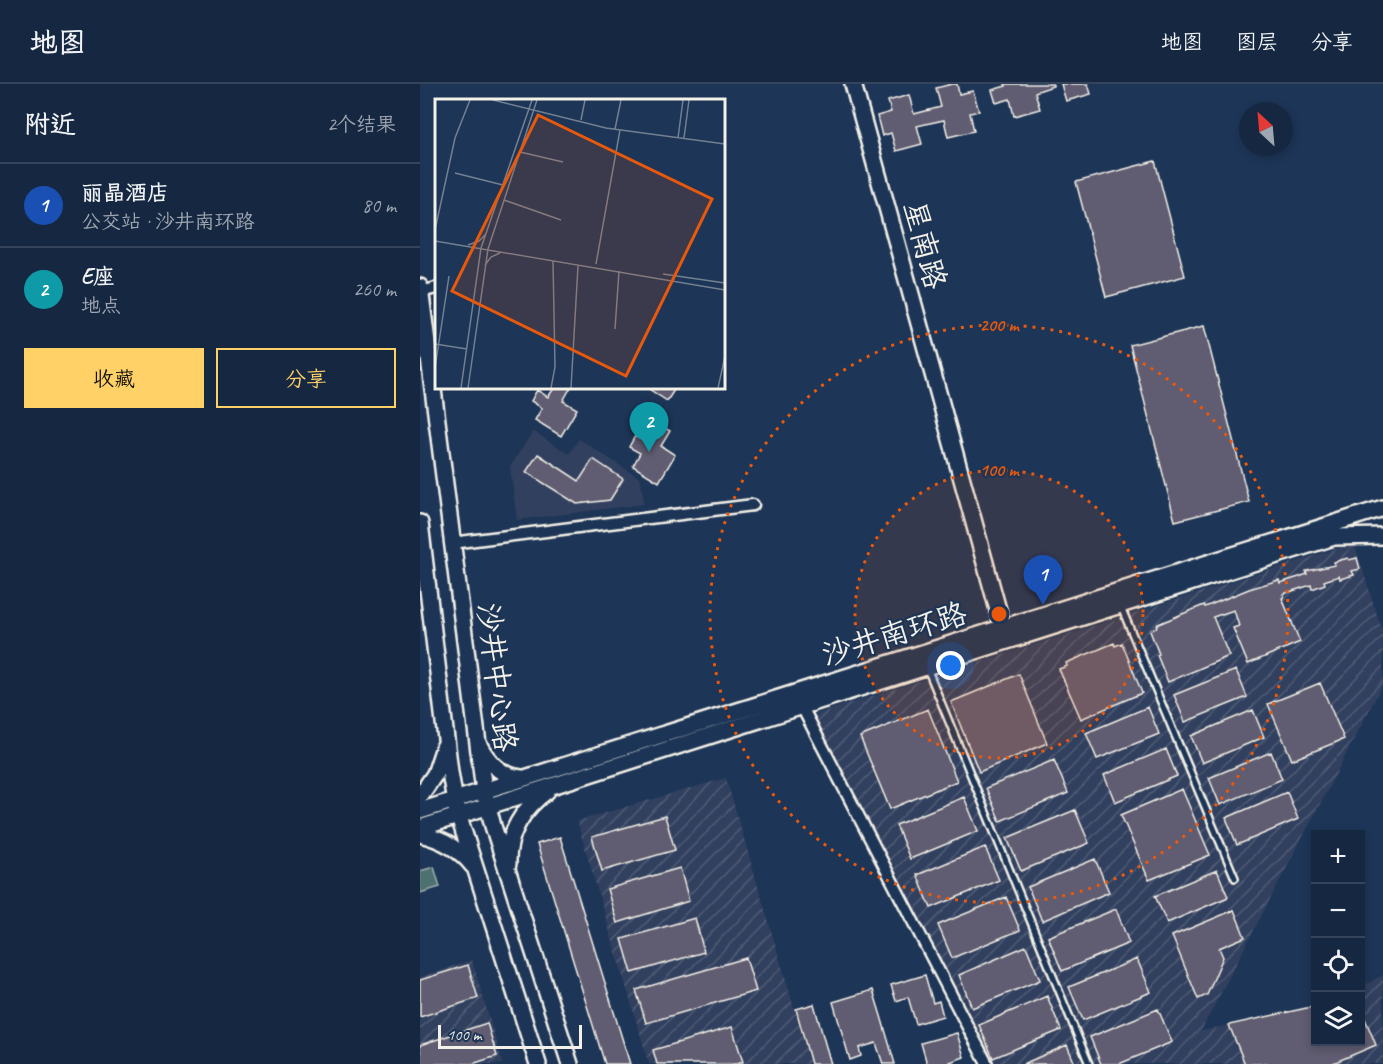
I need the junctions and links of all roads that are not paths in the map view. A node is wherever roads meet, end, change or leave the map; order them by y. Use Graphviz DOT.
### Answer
graph roads {
  1 [pos="853,84"];
  2 [pos="420,286"];
  3 [pos="421,292"];
  4 [pos="753,505"];
  5 [pos="1383,508"];
  6 [pos="1383,517"];
  7 [pos="420,523"];
  8 [pos="1383,527"];
  9 [pos="1332,531"];
  10 [pos="1383,536"];
  11 [pos="452,543"];
  12 [pos="1120,605"];
  13 [pos="1003,628"];
  14 [pos="927,667"];
  15 [pos="802,707"];
  16 [pos="445,732"];
  17 [pos="477,741"];
  18 [pos="525,778"];
  19 [pos="558,784"];
  20 [pos="484,791"];
  21 [pos="420,796"];
  22 [pos="455,800"];
  23 [pos="488,807"];
  24 [pos="420,811"];
  25 [pos="458,816"];
  26 [pos="420,828"];
  27 [pos="420,834"];
  28 [pos="475,869"];
  29 [pos="509,876"];
  30 [pos="1235,878"];
  31 [pos="538,1064"];
  32 [pos="570,1064"];
  33 [pos="987,1064"];
  34 [pos="1089,1064"];
  1 -- 13 [label="main road, 星南路"];
  2 -- 3 [label="main road, 沙井中心路"];
  3 -- 11 [label="main road, 沙井中心路"];
  4 -- 11 [label="street"];
  5 -- 9 [label="main road, 沙井南环路"];
  6 -- 9 [label="main road"];
  7 -- 16 [label="main road, 沙井中心路"];
  8 -- 9 [label="main road"];
  9 -- 10 [label="main road, 沙井南环路"];
  9 -- 12 [label="main road, 沙井南环路"];
  9 -- 13 [label="main road, 沙井南环路"];
  11 -- 17 [label="main road, 沙井中心路"];
  12 -- 14 [label="main road, 沙井南环路"];
  12 -- 30 [label="lane"];
  13 -- 18 [label="main road, 沙井南环路"];
  14 -- 15 [label="main road, 沙井南环路"];
  14 -- 34 [label="lane"];
  15 -- 19 [label="main road, 沙井南环路"];
  15 -- 33 [label="street"];
  16 -- 21 [label="main road"];
  16 -- 22 [label="main road, 沙井中心路"];
  17 -- 18 [label="main road"];
  17 -- 20 [label="main road, 沙井中心路"];
  18 -- 20 [label="main road, 沙井南环路"];
  19 -- 23 [label="main road, 沙井南环路"];
  19 -- 29 [label="main road"];
  20 -- 22 [label="main road, 沙井南环路"];
  20 -- 23 [label="main road, 沙井中心路"];
  22 -- 24 [label="main road, 沙井南环路"];
  22 -- 25 [label="main road, 沙井中心路"];
  23 -- 25 [label="main road, 沙井南环路"];
  23 -- 29 [label="main road, 沙井中心路"];
  25 -- 26 [label="main road, 沙井南环路"];
  25 -- 28 [label="main road, 沙井中心路"];
  27 -- 28 [label="main road"];
  28 -- 31 [label="main road, 沙井中心路"];
  29 -- 32 [label="main road, 沙井中心路"];
}
